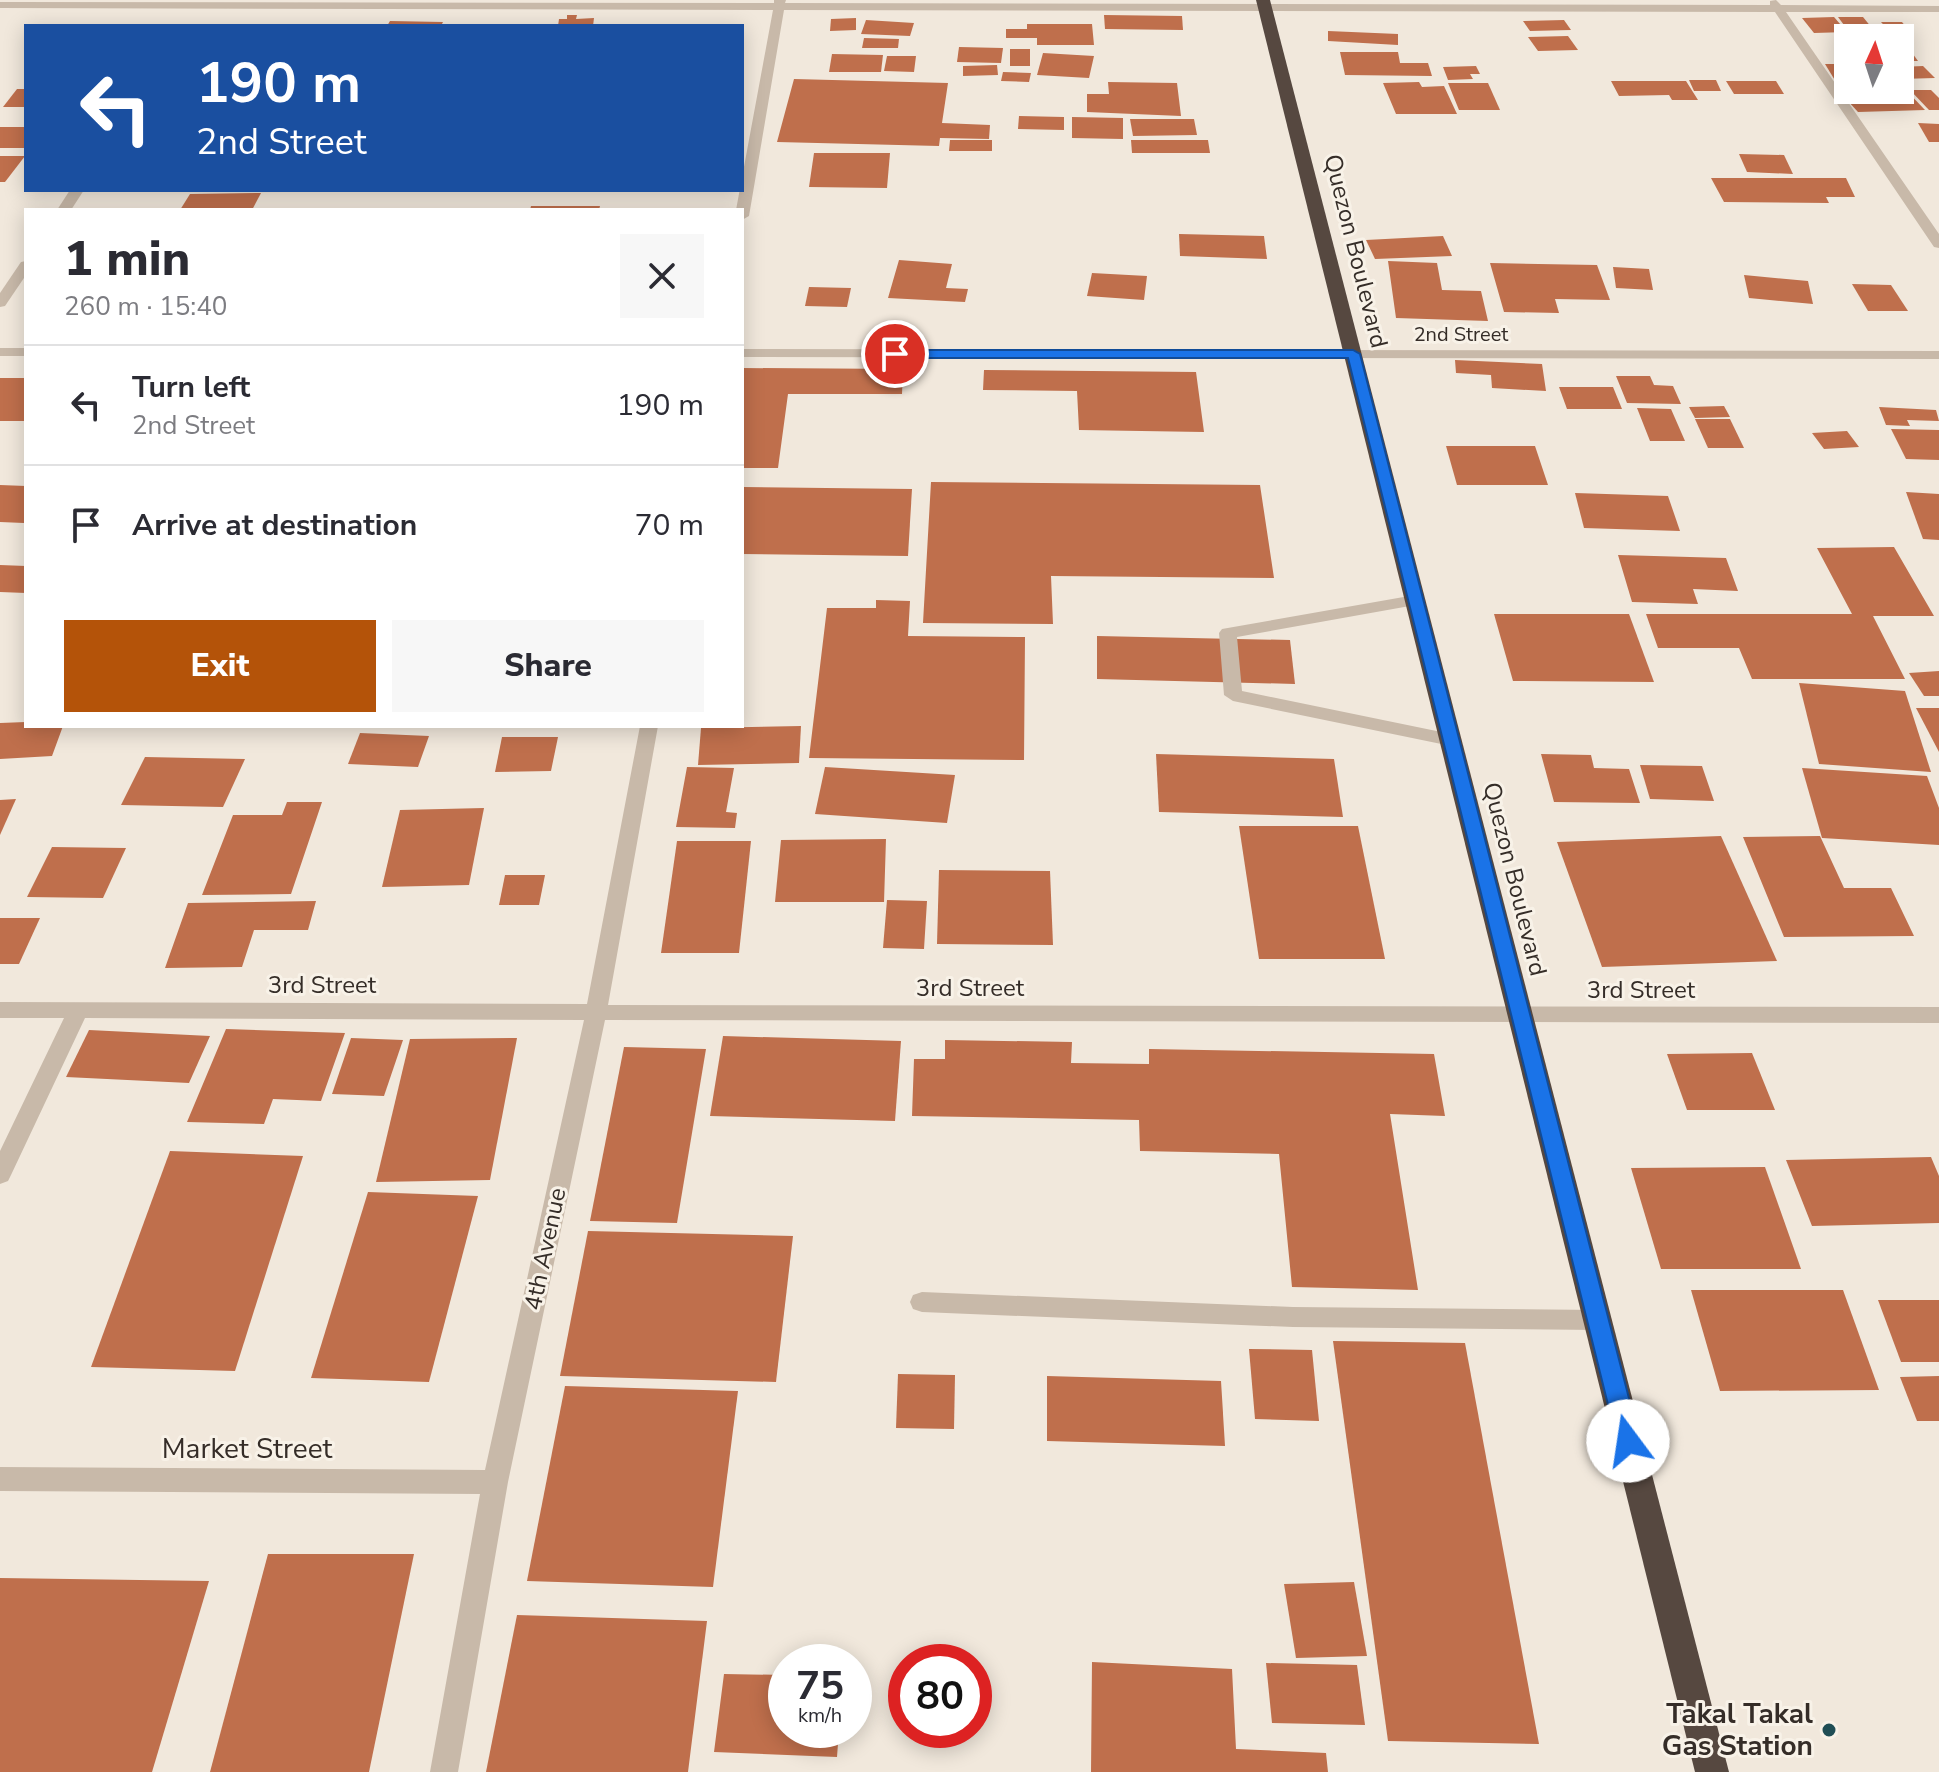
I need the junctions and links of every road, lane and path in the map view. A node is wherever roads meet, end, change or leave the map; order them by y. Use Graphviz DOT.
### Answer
graph roads {
  1 [pos="780,4"];
  2 [pos="1264,4"];
  3 [pos="0,5"];
  4 [pos="1775,5"];
  5 [pos="202,7"];
  6 [pos="1939,9"];
  7 [pos="743,208"];
  8 [pos="1939,244"];
  9 [pos="24,268"];
  10 [pos="0,303"];
  11 [pos="0,352"];
  12 [pos="24,352"];
  13 [pos="744,353"];
  14 [pos="1353,354"];
  15 [pos="1939,355"];
  16 [pos="1415,600"];
  17 [pos="649,728"];
  18 [pos="1451,740"];
  19 [pos="0,1010"];
  20 [pos="78,1010"];
  21 [pos="596,1012"];
  22 [pos="1939,1015"];
  23 [pos="1521,1016"];
  24 [pos="0,1175"];
  25 [pos="922,1302"];
  26 [pos="1598,1320"];
  27 [pos="0,1479"];
  28 [pos="495,1482"];
  29 [pos="444,1772"];
  30 [pos="1712,1772"];
  1 -- 2 [label="street"];
  1 -- 5 [label="street"];
  1 -- 7 [label="street"];
  2 -- 4 [label="street"];
  2 -- 14 [label="highway, Quezon Boulevard"];
  3 -- 5 [label="street"];
  4 -- 6 [label="street"];
  4 -- 8 [label="street"];
  9 -- 10 [label="street"];
  11 -- 12 [label="street"];
  13 -- 14 [label="street, 2nd Street"];
  14 -- 15 [label="street, 2nd Street"];
  14 -- 16 [label="highway, Quezon Boulevard"];
  16 -- 18 [label="highway, Quezon Boulevard"];
  16 -- 18 [label="street"];
  17 -- 21 [label="street, 4th Avenue"];
  18 -- 23 [label="highway, Quezon Boulevard"];
  19 -- 20 [label="street, 3rd Street"];
  20 -- 21 [label="street, 3rd Street"];
  20 -- 24 [label="street"];
  21 -- 23 [label="street, 3rd Street"];
  21 -- 28 [label="street, 4th Avenue"];
  22 -- 23 [label="street, 3rd Street"];
  23 -- 26 [label="highway, Quezon Boulevard"];
  25 -- 26 [label="street"];
  26 -- 30 [label="highway, Quezon Boulevard"];
  27 -- 28 [label="street, Market Street"];
  28 -- 29 [label="street, 4th Avenue"];
}
